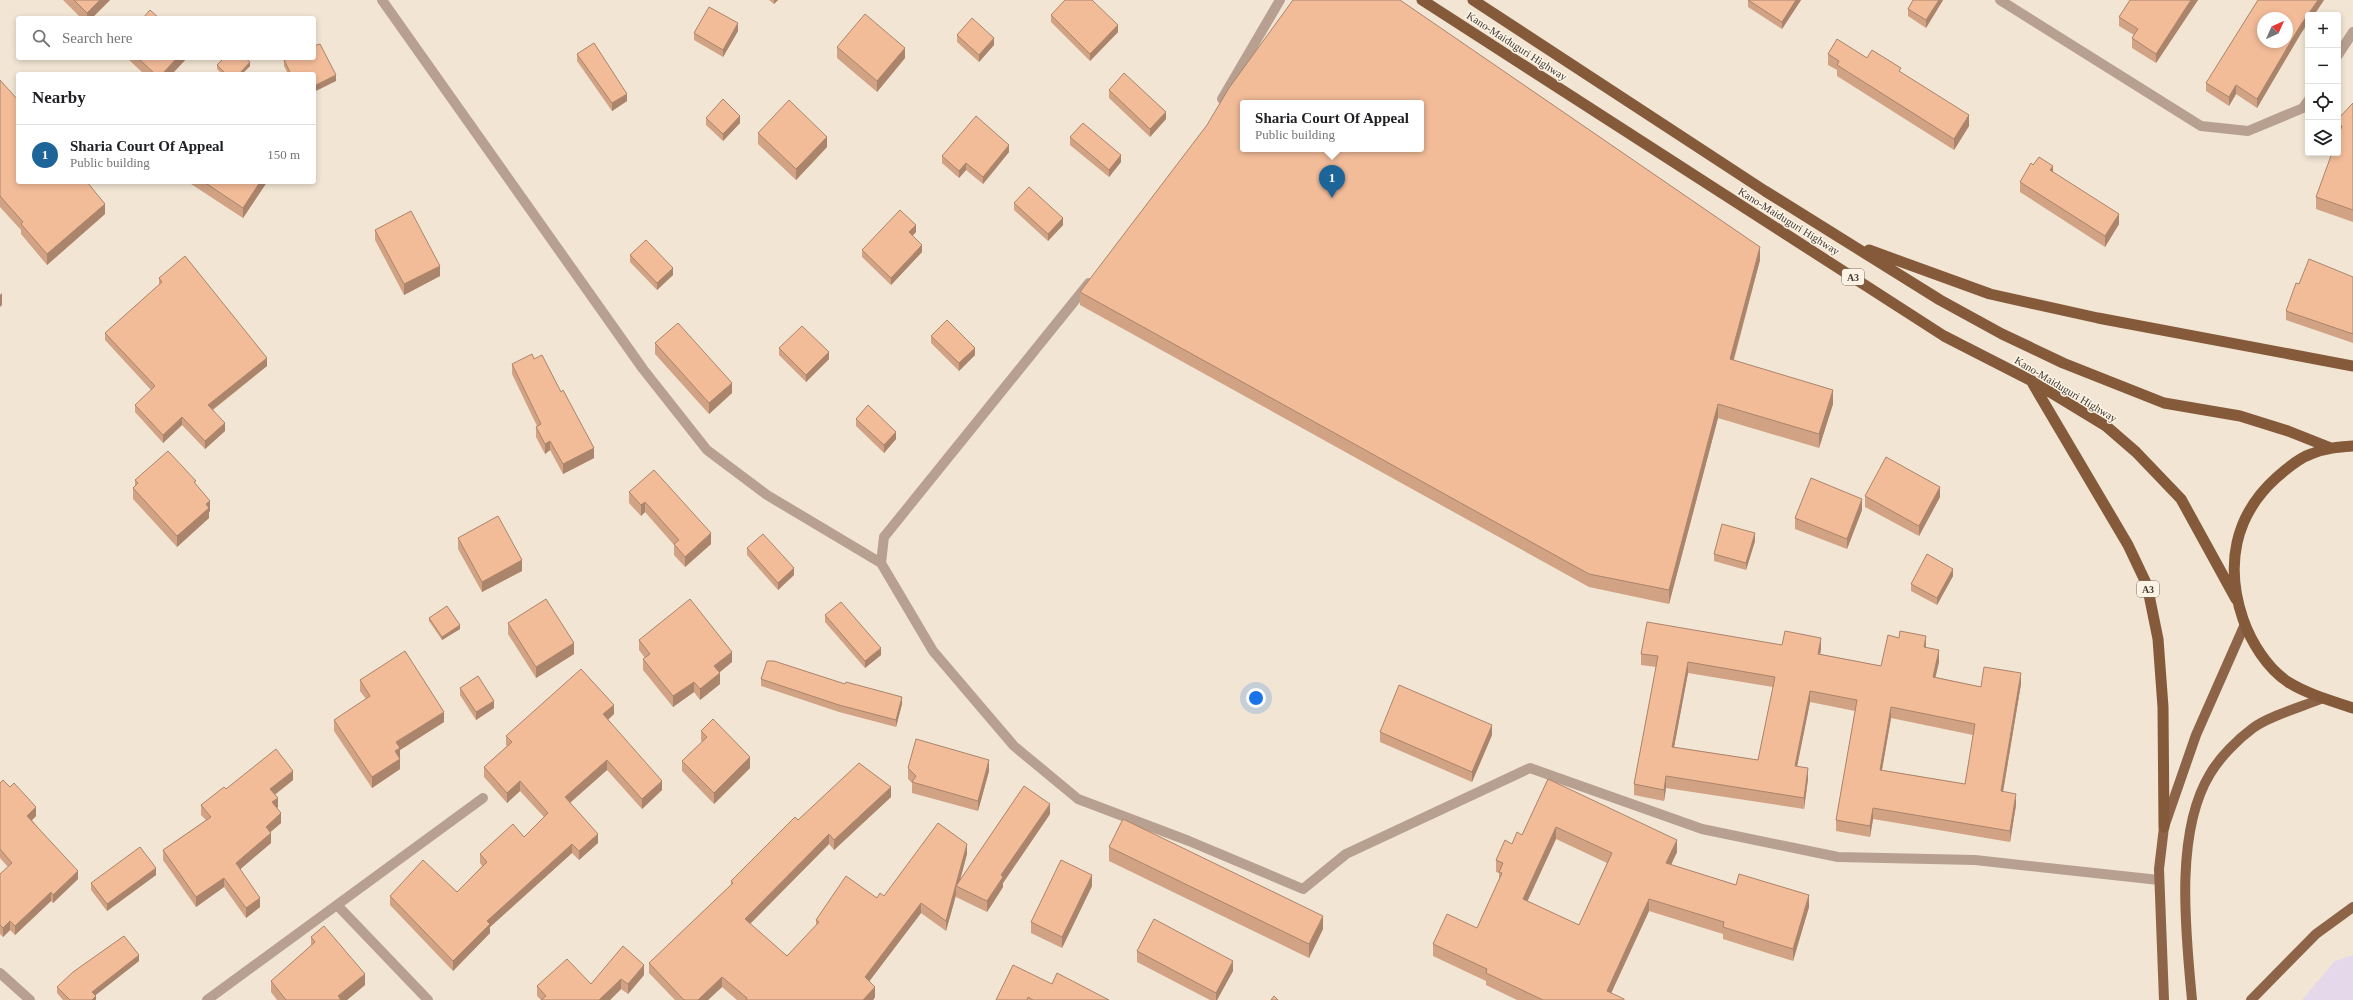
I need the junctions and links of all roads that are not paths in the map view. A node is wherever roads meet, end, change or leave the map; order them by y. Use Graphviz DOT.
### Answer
graph roads {
  1 [pos="382,0"];
  2 [pos="1280,0"];
  3 [pos="1422,0"];
  4 [pos="1473,0"];
  5 [pos="2000,0"];
  6 [pos="2353,32"];
  7 [pos="2341,50"];
  8 [pos="2305,105"];
  9 [pos="1217,108"];
  10 [pos="1846,241"];
  11 [pos="1098,272"];
  12 [pos="2353,366"];
  13 [pos="2032,382"];
  14 [pos="2353,446"];
  15 [pos="2331,448"];
  16 [pos="881,563"];
  17 [pos="2236,599"];
  18 [pos="2245,624"];
  19 [pos="2323,698"];
  20 [pos="2353,708"];
  21 [pos="483,798"];
  22 [pos="2164,827"];
  23 [pos="2159,880"];
  24 [pos="337,905"];
  25 [pos="2353,907"];
  26 [pos="0,973"];
  27 [pos="30,1000"];
  28 [pos="207,1000"];
  29 [pos="428,1000"];
  30 [pos="2164,1000"];
  31 [pos="2192,1000"];
  32 [pos="2251,1000"];
  1 -- 16 [label="street"];
  2 -- 9 [label="street"];
  3 -- 13 [label="highway, Kano-Maiduguri Highway / A3"];
  4 -- 10 [label="highway, Kano-Maiduguri Highway / A3"];
  5 -- 8 [label="street"];
  6 -- 7 [label="street"];
  10 -- 12 [label="highway, A3"];
  10 -- 15 [label="highway, Kano-Maiduguri Highway / A3"];
  11 -- 16 [label="street"];
  13 -- 17 [label="highway, Kano-Maiduguri Highway / A3"];
  13 -- 22 [label="highway, A3"];
  14 -- 15 [label="highway, A3"];
  15 -- 17 [label="highway, A3"];
  16 -- 23 [label="street"];
  17 -- 18 [label="highway, A3"];
  18 -- 19 [label="highway, A3"];
  18 -- 22 [label="main road"];
  19 -- 20 [label="highway, A3"];
  19 -- 31 [label="main road"];
  21 -- 24 [label="street"];
  22 -- 23 [label="main road"];
  23 -- 30 [label="main road"];
  24 -- 28 [label="street"];
  24 -- 29 [label="street"];
  25 -- 32 [label="main road"];
  26 -- 27 [label="street"];
}
